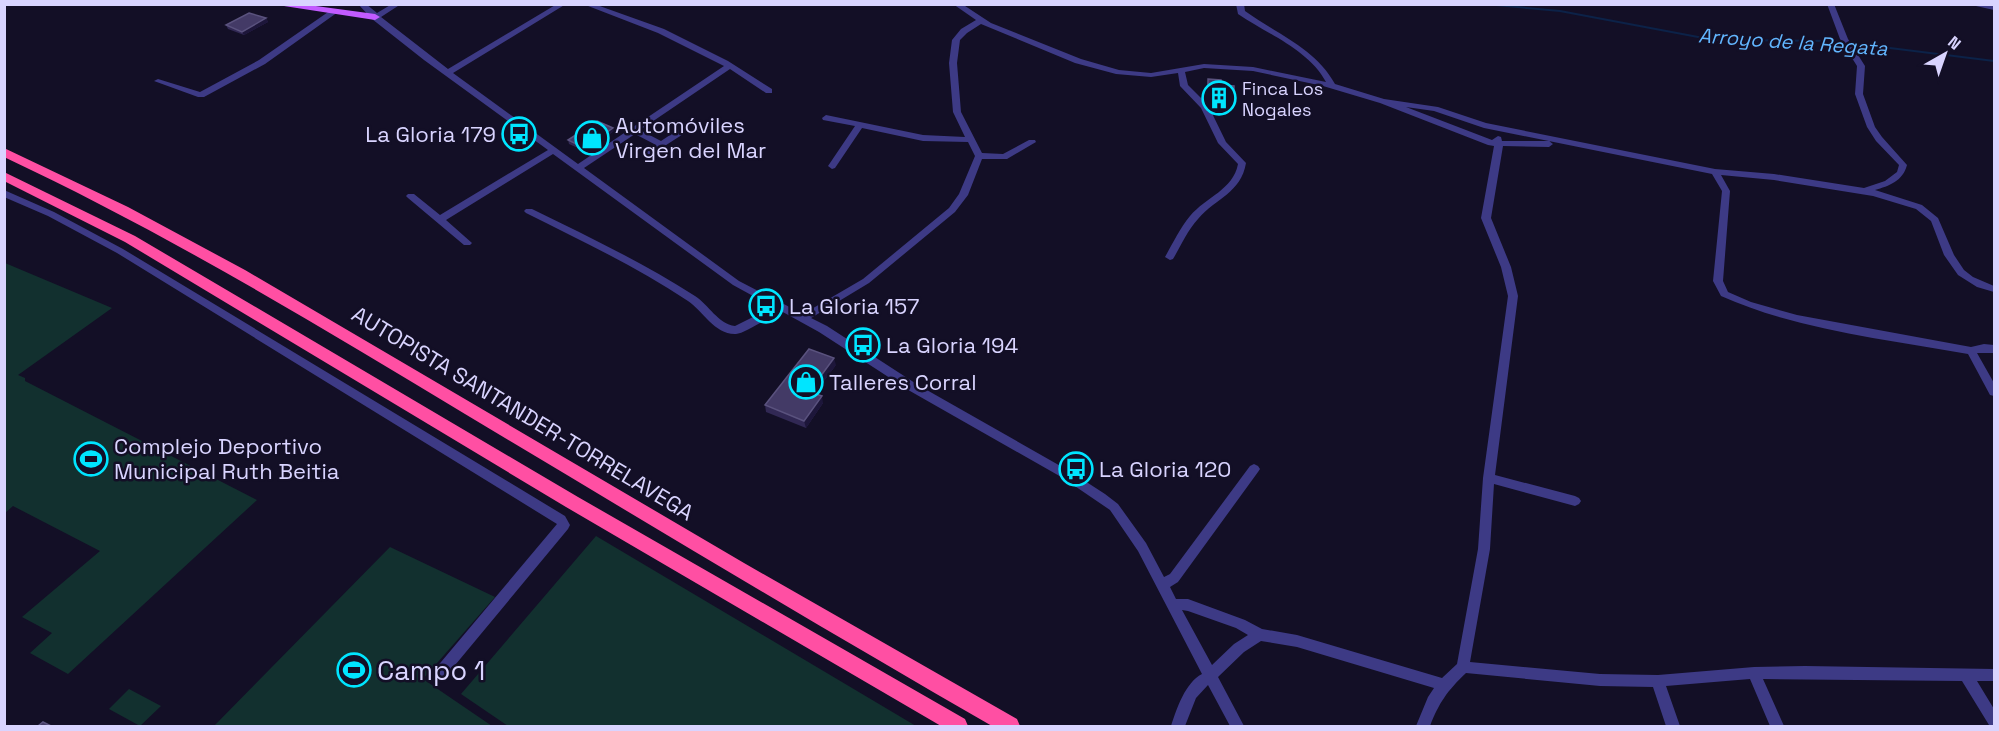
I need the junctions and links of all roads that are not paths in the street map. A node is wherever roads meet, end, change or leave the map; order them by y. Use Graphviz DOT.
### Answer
graph roads {
  1 [pos="274,4"];
  2 [pos="361,4"];
  3 [pos="398,4"];
  4 [pos="563,4"];
  5 [pos="586,4"];
  6 [pos="956,4"];
  7 [pos="1240,4"];
  8 [pos="1830,4"];
  9 [pos="1979,4"];
  10 [pos="1995,8"];
  11 [pos="334,12"];
  12 [pos="372,15"];
  13 [pos="980,21"];
  14 [pos="728,67"];
  15 [pos="1181,69"];
  16 [pos="447,73"];
  17 [pos="158,81"];
  18 [pos="1332,86"];
  19 [pos="769,91"];
  20 [pos="1383,101"];
  21 [pos="826,118"];
  22 [pos="859,126"];
  23 [pos="1497,128"];
  24 [pos="685,129"];
  25 [pos="636,131"];
  26 [pos="972,140"];
  27 [pos="1032,142"];
  28 [pos="1498,143"];
  29 [pos="1567,143"];
  30 [pos="662,144"];
  31 [pos="554,150"];
  32 [pos="4,152"];
  33 [pos="649,153"];
  34 [pos="979,156"];
  35 [pos="832,166"];
  36 [pos="578,168"];
  37 [pos="1715,172"];
  38 [pos="4,176"];
  39 [pos="1864,191"];
  40 [pos="4,193"];
  41 [pos="411,196"];
  42 [pos="529,211"];
  43 [pos="439,220"];
  44 [pos="467,243"];
  45 [pos="1170,257"];
  46 [pos="1995,289"];
  47 [pos="781,307"];
  48 [pos="804,318"];
  49 [pos="1995,349"];
  50 [pos="1971,351"];
  51 [pos="1995,392"];
  52 [pos="1254,469"];
  53 [pos="1489,478"];
  54 [pos="1575,501"];
  55 [pos="1163,584"];
  56 [pos="1173,604"];
  57 [pos="1260,635"];
  58 [pos="1463,667"];
  59 [pos="441,672"];
  60 [pos="1754,673"];
  61 [pos="1966,675"];
  62 [pos="1995,675"];
  63 [pos="1209,677"];
  64 [pos="1658,681"];
  65 [pos="1444,685"];
  66 [pos="1995,720"];
  67 [pos="957,726"];
  68 [pos="1010,726"];
  69 [pos="1178,726"];
  70 [pos="1237,726"];
  71 [pos="1423,726"];
  72 [pos="1673,726"];
  73 [pos="1777,726"];
  1 -- 11 [label="main road"];
  2 -- 12 [label="street"];
  3 -- 12 [label="street"];
  4 -- 16 [label="street"];
  5 -- 14 [label="street"];
  6 -- 13 [label="street"];
  7 -- 18 [label="street"];
  8 -- 39 [label="street"];
  9 -- 10 [label="street"];
  11 -- 12 [label="main road"];
  11 -- 17 [label="street"];
  12 -- 16 [label="street"];
  13 -- 15 [label="street"];
  13 -- 26 [label="street"];
  14 -- 19 [label="street"];
  14 -- 25 [label="street"];
  15 -- 18 [label="street"];
  15 -- 45 [label="street"];
  16 -- 31 [label="street"];
  18 -- 20 [label="street"];
  20 -- 23 [label="street"];
  20 -- 28 [label="street"];
  21 -- 22 [label="street"];
  22 -- 26 [label="street"];
  22 -- 35 [label="street"];
  23 -- 28 [label="street"];
  23 -- 29 [label="street"];
  24 -- 30 [label="street"];
  25 -- 30 [label="street"];
  25 -- 36 [label="street"];
  26 -- 34 [label="street"];
  27 -- 34 [label="street"];
  28 -- 29 [label="street"];
  28 -- 53 [label="street"];
  29 -- 37 [label="street"];
  30 -- 33 [label="street"];
  31 -- 36 [label="street"];
  31 -- 43 [label="street"];
  32 -- 68 [label="highway, AUTOPISTA SANTANDER-TORRELAVEGA"];
  34 -- 48 [label="street"];
  36 -- 47 [label="street"];
  37 -- 39 [label="street"];
  37 -- 50 [label="street"];
  38 -- 67 [label="highway"];
  39 -- 46 [label="street"];
  40 -- 59 [label="street"];
  41 -- 43 [label="street"];
  42 -- 47 [label="street"];
  43 -- 44 [label="street"];
  47 -- 48 [label="street"];
  48 -- 55 [label="street"];
  49 -- 50 [label="street"];
  50 -- 51 [label="street"];
  52 -- 55 [label="street"];
  53 -- 54 [label="street"];
  53 -- 58 [label="street"];
  55 -- 56 [label="street"];
  56 -- 57 [label="street"];
  56 -- 63 [label="street"];
  57 -- 63 [label="street"];
  57 -- 65 [label="street"];
  58 -- 64 [label="street"];
  58 -- 65 [label="street"];
  60 -- 61 [label="street"];
  60 -- 64 [label="street"];
  60 -- 73 [label="street"];
  61 -- 62 [label="street"];
  61 -- 66 [label="street"];
  63 -- 69 [label="street"];
  63 -- 70 [label="street"];
  64 -- 72 [label="street"];
  65 -- 71 [label="street"];
}
